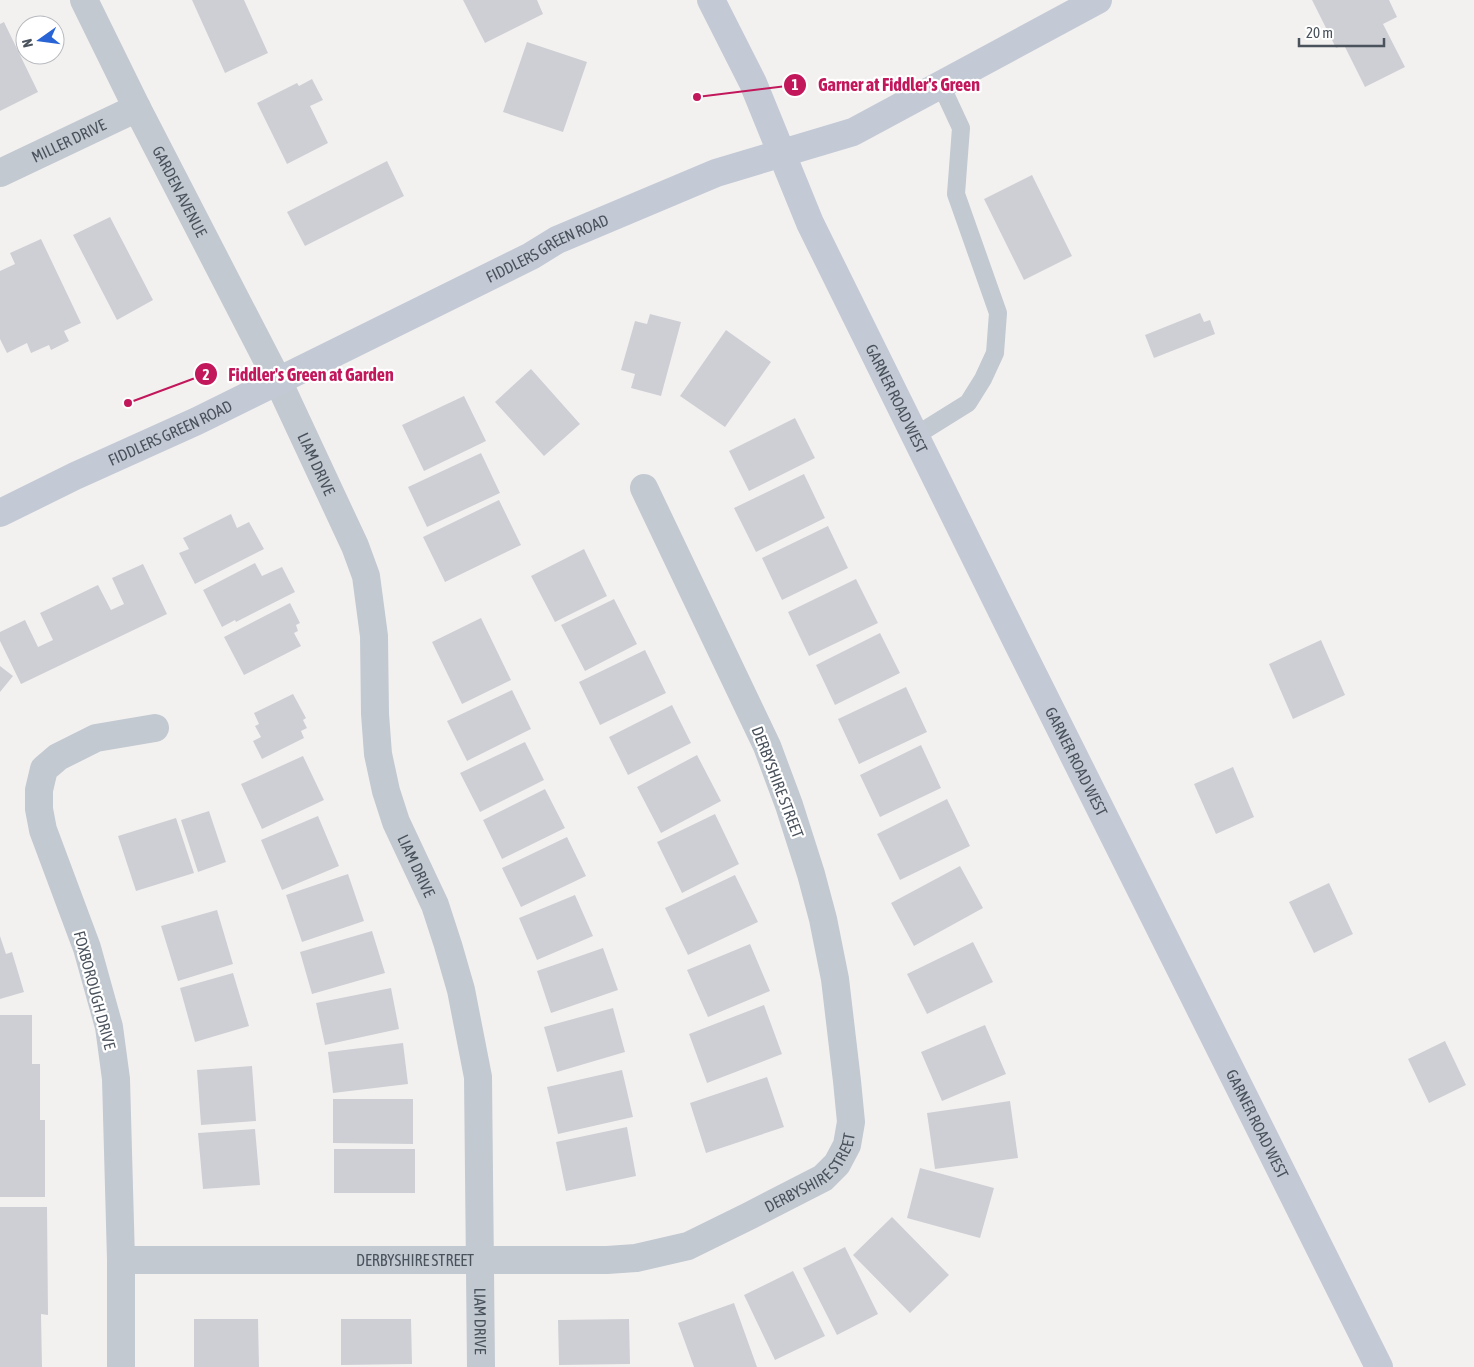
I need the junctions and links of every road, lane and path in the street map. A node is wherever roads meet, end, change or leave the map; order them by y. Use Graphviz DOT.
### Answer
graph roads {
  1 [pos="84,0"];
  2 [pos="711,0"];
  3 [pos="1098,0"];
  4 [pos="941,85"];
  5 [pos="137,108"];
  6 [pos="782,154"];
  7 [pos="0,173"];
  8 [pos="278,381"];
  9 [pos="915,436"];
  10 [pos="644,488"];
  11 [pos="0,513"];
  12 [pos="154,728"];
  13 [pos="121,1260"];
  14 [pos="481,1260"];
  15 [pos="121,1367"];
  16 [pos="481,1367"];
  17 [pos="1379,1367"];
  1 -- 5 [label="street, GARDEN AVENUE"];
  2 -- 6 [label="main road, GARNER ROAD WEST"];
  3 -- 4 [label="main road, FIDDLERS GREEN ROAD"];
  4 -- 6 [label="main road, FIDDLERS GREEN ROAD"];
  4 -- 9 [label="lane"];
  5 -- 7 [label="street, MILLER DRIVE"];
  5 -- 8 [label="street, GARDEN AVENUE"];
  6 -- 8 [label="main road, FIDDLERS GREEN ROAD"];
  6 -- 9 [label="main road, GARNER ROAD WEST"];
  8 -- 11 [label="main road, FIDDLERS GREEN ROAD"];
  8 -- 14 [label="street, LIAM DRIVE"];
  9 -- 17 [label="main road, GARNER ROAD WEST"];
  10 -- 14 [label="street, DERBYSHIRE STREET"];
  12 -- 13 [label="street, FOXBOROUGH DRIVE"];
  13 -- 14 [label="street, DERBYSHIRE STREET"];
  13 -- 15 [label="street, FOXBOROUGH DRIVE"];
  14 -- 16 [label="street, LIAM DRIVE"];
}
